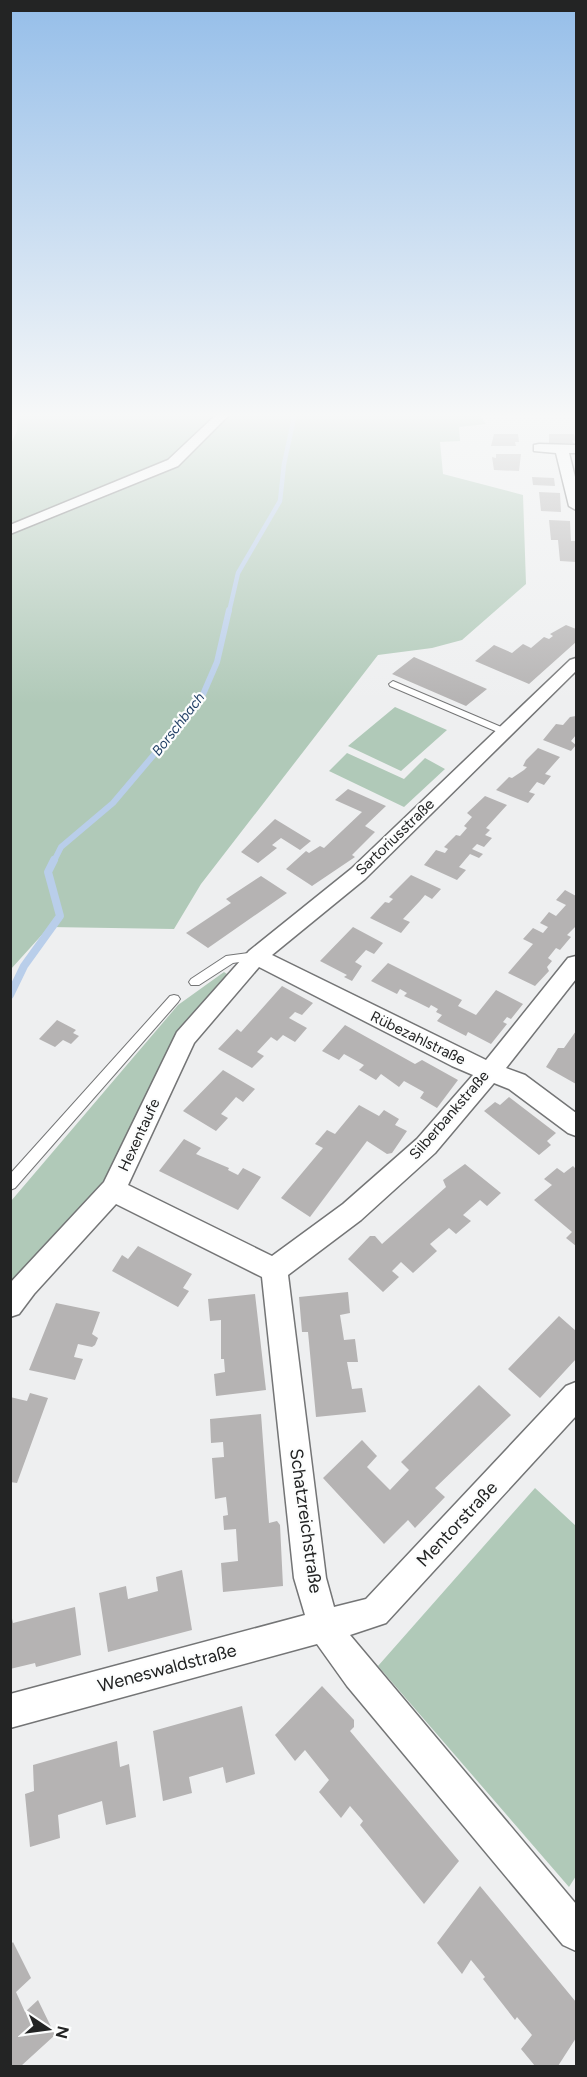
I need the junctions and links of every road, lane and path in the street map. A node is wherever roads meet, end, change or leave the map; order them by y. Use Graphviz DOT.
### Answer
graph roads {
  1 [pos="59,510"];
  2 [pos="10,530"];
  3 [pos="576,663"];
  4 [pos="393,684"];
  5 [pos="503,731"];
  6 [pos="256,956"];
  7 [pos="576,964"];
  8 [pos="195,982"];
  9 [pos="174,999"];
  10 [pos="488,1070"];
  11 [pos="576,1126"];
  12 [pos="10,1184"];
  13 [pos="113,1190"];
  14 [pos="274,1270"];
  15 [pos="10,1305"];
  16 [pos="576,1396"];
  17 [pos="324,1627"];
  18 [pos="10,1711"];
  19 [pos="575,1926"];
  1 -- 2 [label="street"];
  3 -- 5 [label="street, Sartoriusstraße"];
  4 -- 5 [label="lane"];
  5 -- 6 [label="street, Sartoriusstraße"];
  6 -- 8 [label="lane, Sartoriusstraße"];
  6 -- 10 [label="street, Rübezahlstraße"];
  6 -- 13 [label="street, Hexentaufe"];
  7 -- 10 [label="street, Silberbankstraße"];
  9 -- 12 [label="lane"];
  10 -- 11 [label="street, Rübezahlstraße"];
  10 -- 14 [label="street, Silberbankstraße"];
  13 -- 14 [label="street"];
  13 -- 15 [label="street, Hexentaufe"];
  14 -- 17 [label="street, Schatzreichstraße"];
  16 -- 17 [label="street, Mentorstraße"];
  17 -- 18 [label="street, Weneswaldstraße"];
  17 -- 19 [label="street, Schatzreichstraße"];
}
